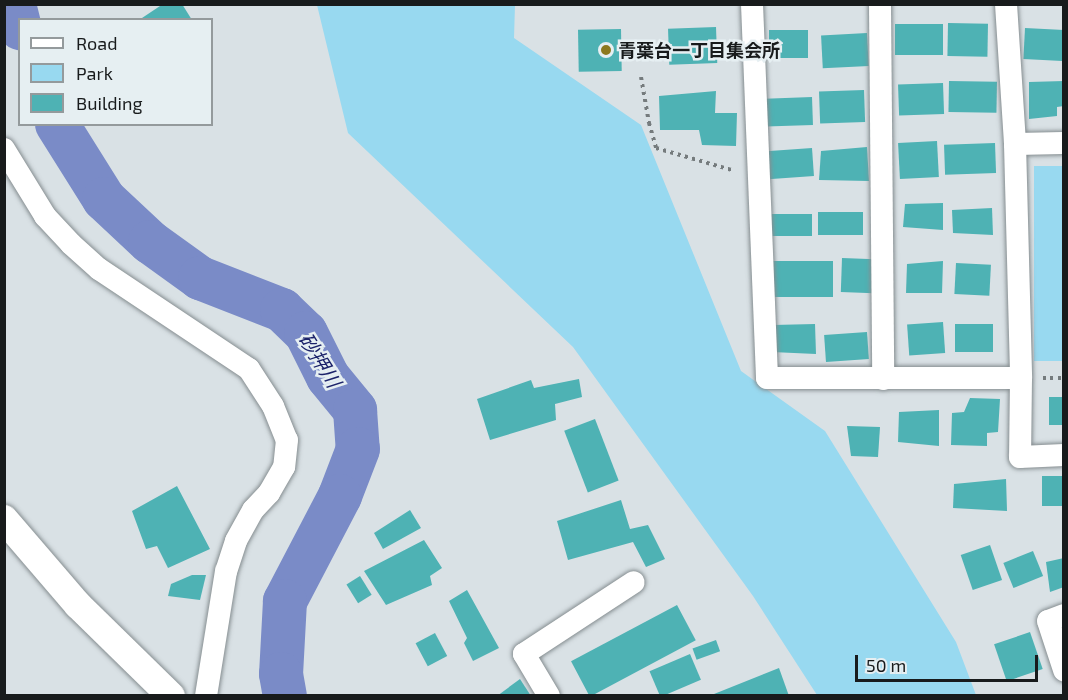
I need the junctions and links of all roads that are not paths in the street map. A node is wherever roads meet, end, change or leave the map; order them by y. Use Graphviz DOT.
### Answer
graph roads {
  1 [pos="752,4"];
  2 [pos="880,4"];
  3 [pos="1006,4"];
  4 [pos="1064,143"];
  5 [pos="1015,144"];
  6 [pos="4,149"];
  7 [pos="1021,378"];
  8 [pos="883,380"];
  9 [pos="1064,455"];
  10 [pos="4,519"];
  11 [pos="633,582"];
  12 [pos="1064,615"];
  13 [pos="1064,670"];
  14 [pos="171,696"];
  15 [pos="206,696"];
  16 [pos="549,696"];
  1 -- 8 [label="street"];
  2 -- 8 [label="street"];
  3 -- 5 [label="street"];
  4 -- 5 [label="street"];
  5 -- 7 [label="street"];
  6 -- 15 [label="street"];
  7 -- 8 [label="street"];
  7 -- 9 [label="street"];
  10 -- 14 [label="street"];
  11 -- 16 [label="street"];
  12 -- 13 [label="street"];
}
